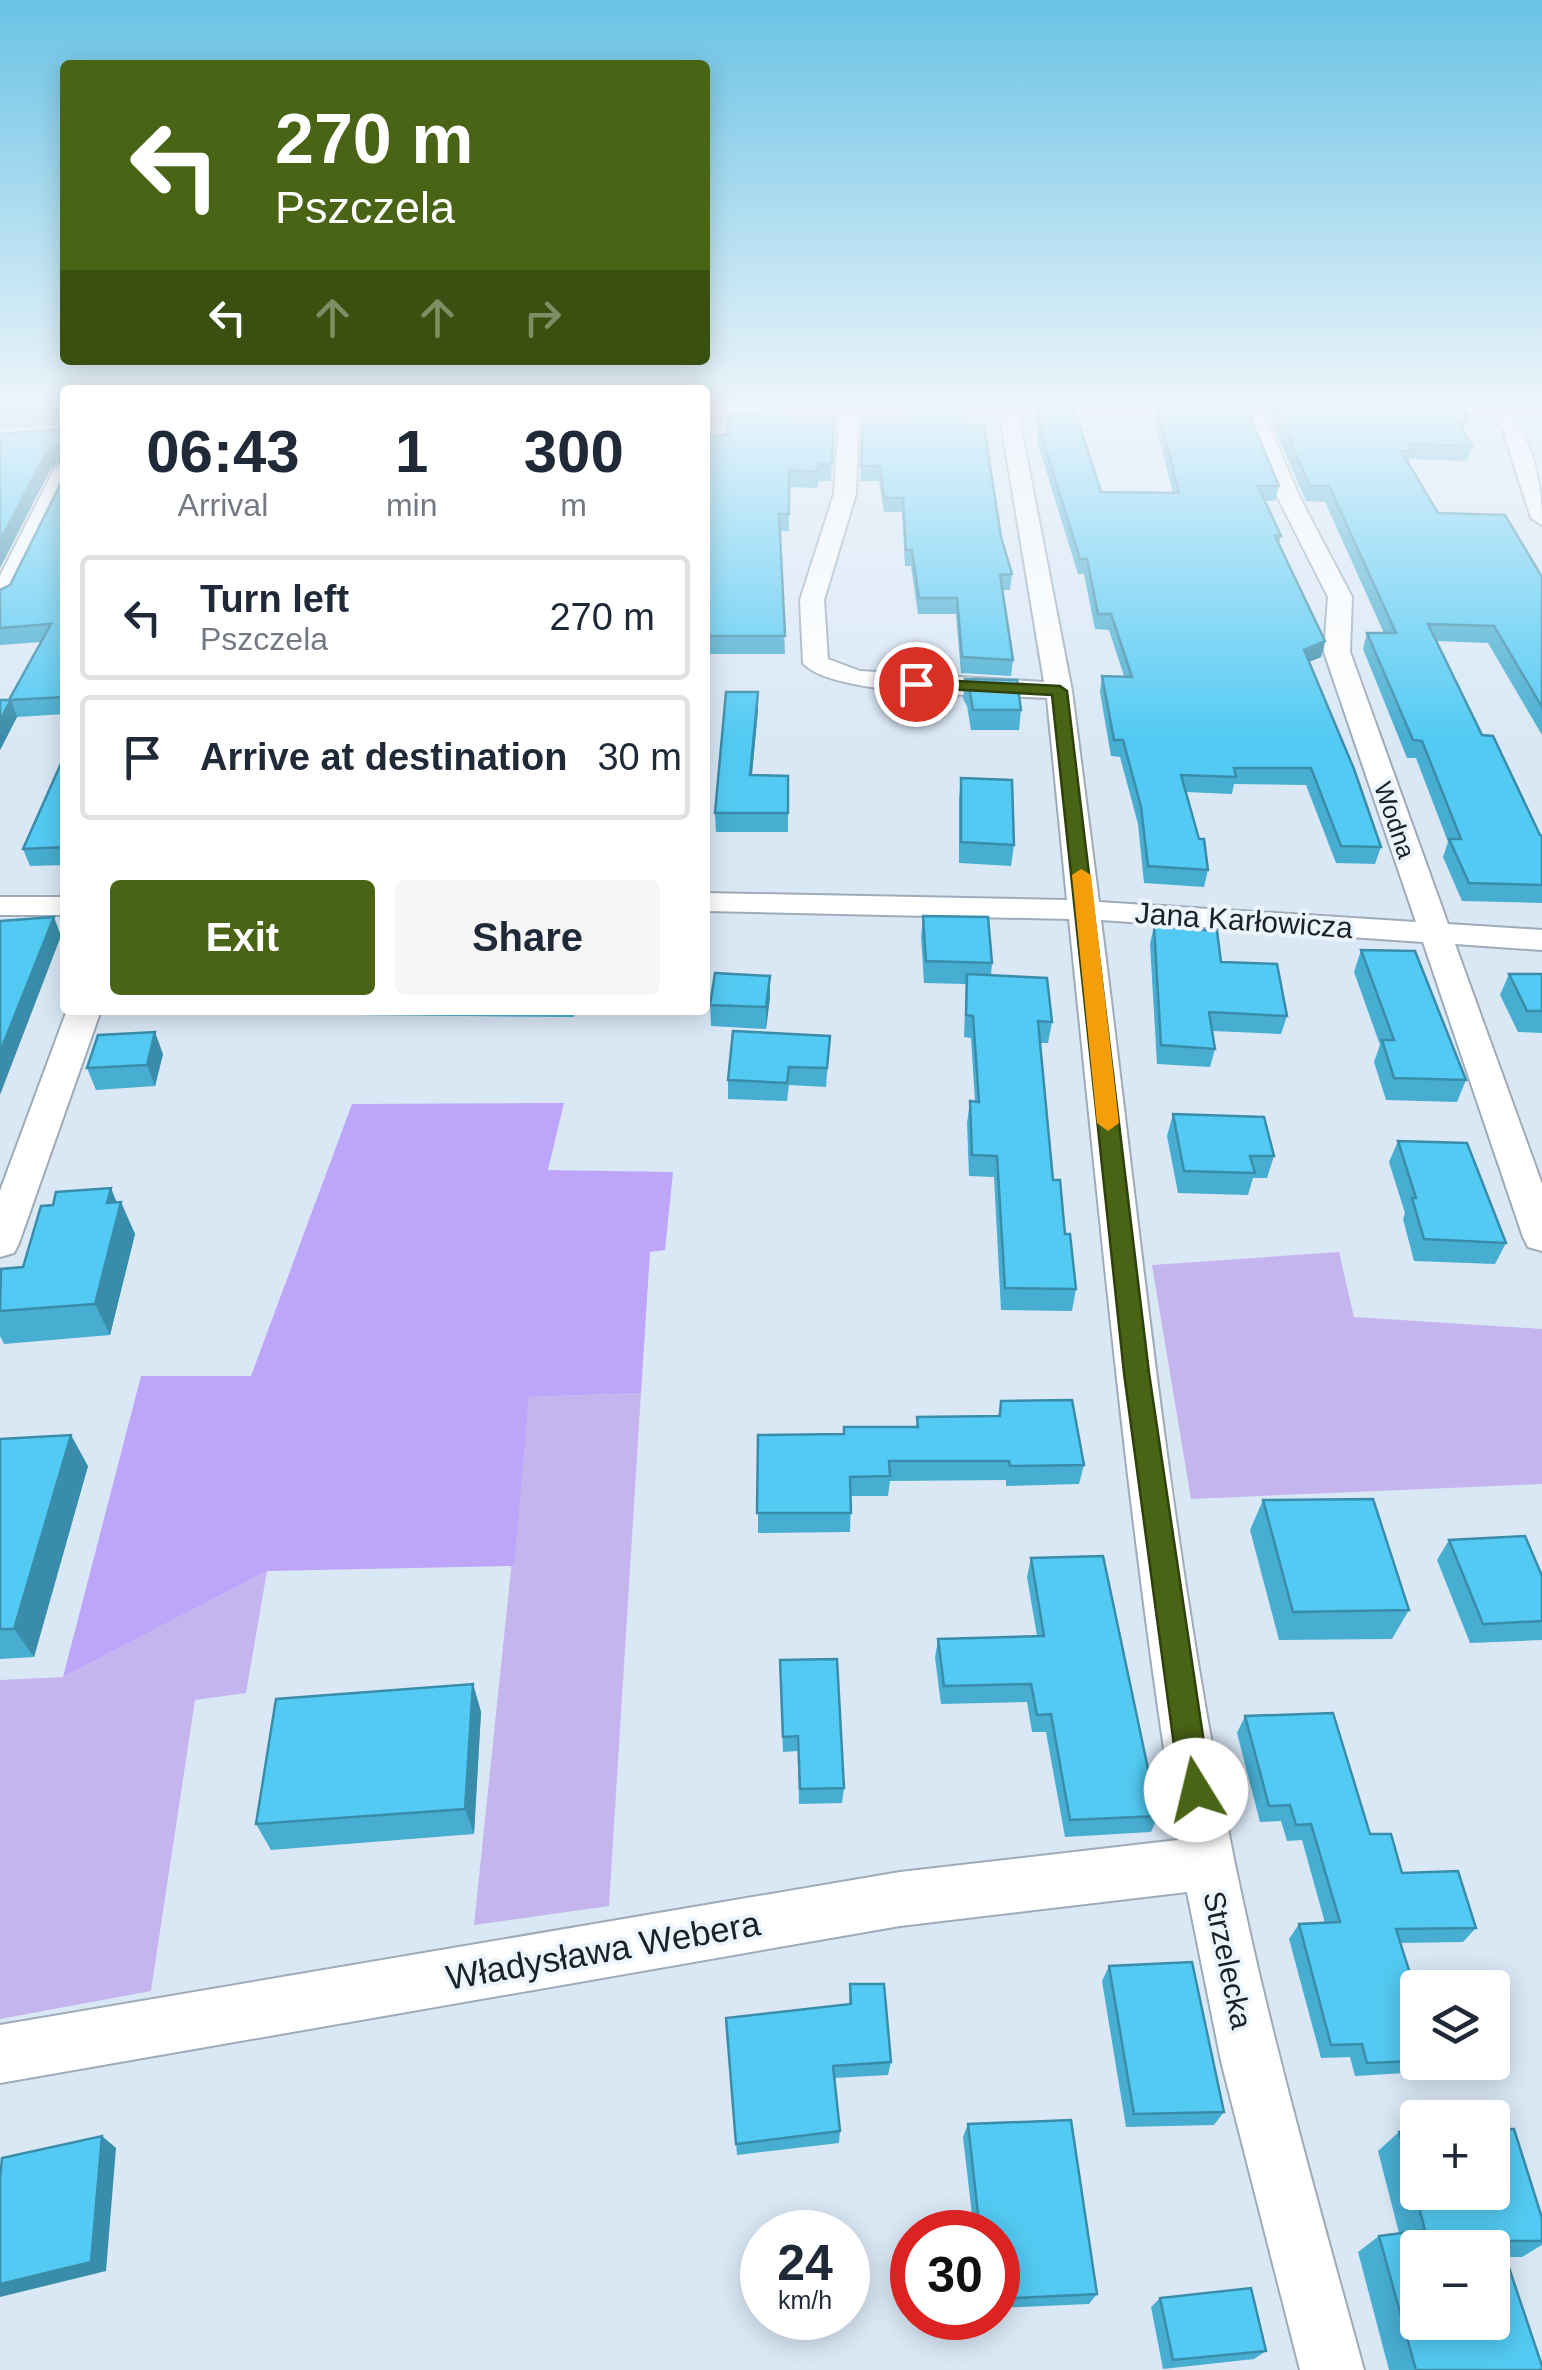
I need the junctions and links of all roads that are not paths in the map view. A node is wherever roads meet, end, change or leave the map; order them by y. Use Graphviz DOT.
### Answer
graph roads {
  1 [pos="42,516"];
  2 [pos="838,516"];
  3 [pos="1027,516"];
  4 [pos="1297,516"];
  5 [pos="0,599"];
  6 [pos="1060,691"];
  7 [pos="710,902"];
  8 [pos="0,906"];
  9 [pos="60,906"];
  10 [pos="1085,910"];
  11 [pos="1433,932"];
  12 [pos="1542,940"];
  13 [pos="82,1015"];
  14 [pos="1542,1237"];
  15 [pos="0,1243"];
  16 [pos="1208,1863"];
  17 [pos="0,2054"];
  18 [pos="1332,2370"];
  1 -- 5 [label="street"];
  2 -- 6 [label="street"];
  3 -- 6 [label="street, Strzelecka"];
  4 -- 11 [label="street, Wodna"];
  6 -- 10 [label="street, Strzelecka"];
  7 -- 10 [label="street, Jana Karłowicza"];
  8 -- 9 [label="street"];
  10 -- 11 [label="street, Jana Karłowicza"];
  10 -- 16 [label="street, Strzelecka"];
  11 -- 12 [label="street, Jana Karłowicza"];
  11 -- 14 [label="street, Wodna"];
  13 -- 15 [label="street"];
  16 -- 17 [label="street, Władysława Webera"];
  16 -- 18 [label="street, Strzelecka"];
}
